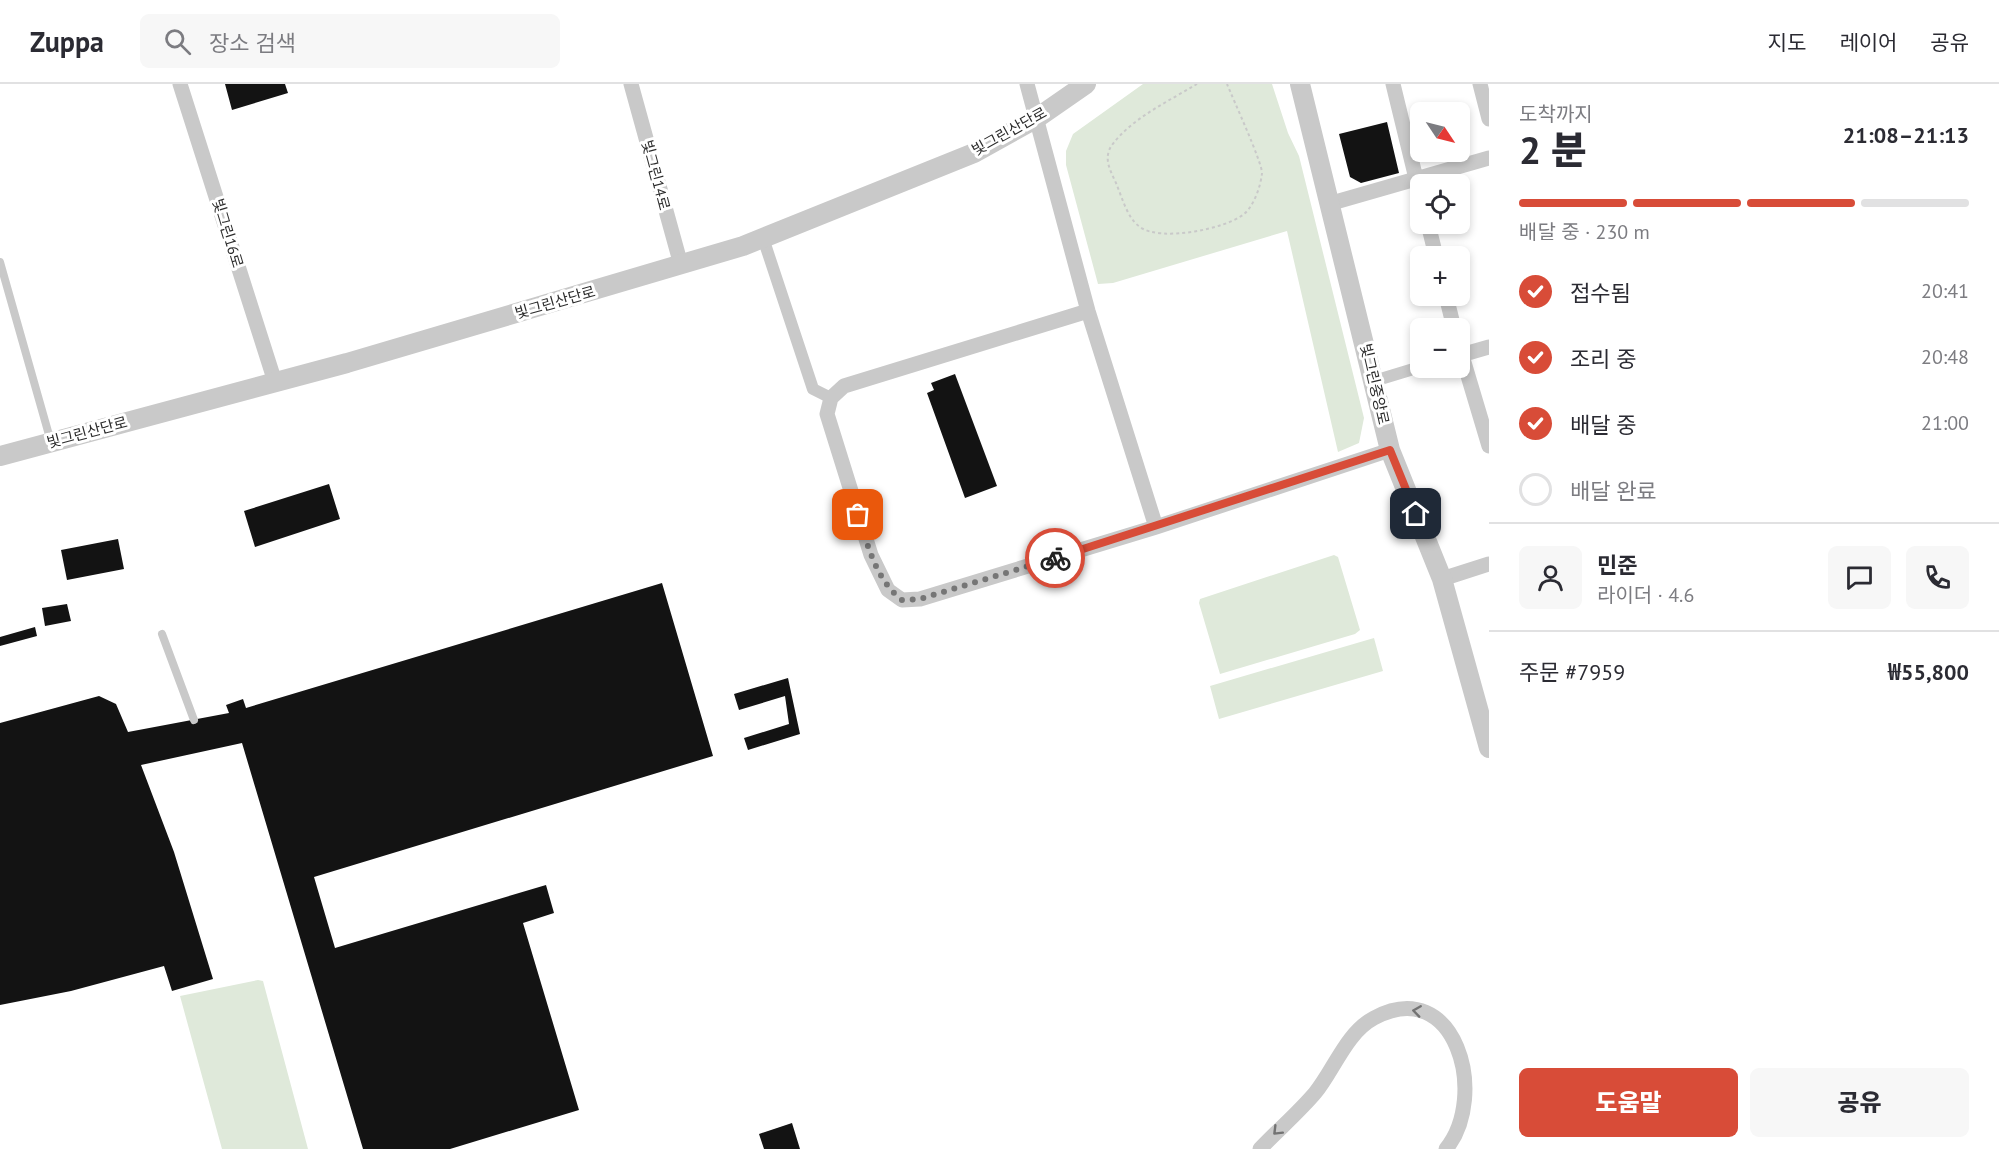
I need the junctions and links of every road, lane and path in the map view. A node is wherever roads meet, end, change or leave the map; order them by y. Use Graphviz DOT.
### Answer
graph roads {
  1 [pos="180,84"];
  2 [pos="631,84"];
  3 [pos="1027,84"];
  4 [pos="1086,84"];
  5 [pos="1197,84"];
  6 [pos="1227,84"];
  7 [pos="1300,84"];
  8 [pos="1393,84"];
  9 [pos="1480,84"];
  10 [pos="1037,118"];
  11 [pos="1489,119"];
  12 [pos="1489,158"];
  13 [pos="1415,174"];
  14 [pos="1433,174"];
  15 [pos="1410,181"];
  16 [pos="1332,203"];
  17 [pos="763,238"];
  18 [pos="0,262"];
  19 [pos="681,265"];
  20 [pos="1088,311"];
  21 [pos="1489,347"];
  22 [pos="1470,351"];
  23 [pos="1410,370"];
  24 [pos="1468,378"];
  25 [pos="1374,381"];
  26 [pos="274,382"];
  27 [pos="831,398"];
  28 [pos="51,442"];
  29 [pos="1489,446"];
  30 [pos="1390,450"];
  31 [pos="0,456"];
  32 [pos="1156,527"];
  33 [pos="1489,564"];
  34 [pos="1442,579"];
  35 [pos="162,634"];
  36 [pos="194,720"];
  37 [pos="1489,748"];
  38 [pos="1476,1054"];
  39 [pos="1480,1103"];
  40 [pos="1260,1149"];
  41 [pos="1446,1149"];
  1 -- 26 [label="street, 빛그린16로"];
  2 -- 19 [label="street, 빛그린14로"];
  3 -- 10 [label="street"];
  4 -- 10 [label="street, 빛그린산단로"];
  5 -- 6 [label="path"];
  7 -- 16 [label="street, 빛그린중앙로"];
  8 -- 13 [label="street"];
  9 -- 11 [label="street"];
  10 -- 17 [label="street, 빛그린산단로"];
  10 -- 20 [label="street"];
  12 -- 14 [label="street"];
  15 -- 16 [label="street"];
  16 -- 25 [label="street, 빛그린중앙로"];
  17 -- 19 [label="street, 빛그린산단로"];
  17 -- 27 [label="street"];
  18 -- 28 [label="lane"];
  19 -- 26 [label="street, 빛그린산단로"];
  20 -- 27 [label="street"];
  20 -- 32 [label="street"];
  21 -- 22 [label="street"];
  23 -- 25 [label="street"];
  24 -- 29 [label="street"];
  25 -- 30 [label="street, 빛그린중앙로"];
  26 -- 28 [label="street, 빛그린산단로"];
  27 -- 32 [label="street"];
  28 -- 31 [label="street, 빛그린산단로"];
  30 -- 32 [label="street"];
  30 -- 34 [label="street, 빛그린중앙로"];
  33 -- 34 [label="street"];
  34 -- 37 [label="street, 빛그린중앙로"];
  35 -- 36 [label="lane"];
  38 -- 40 [label="street, one-way"];
  39 -- 41 [label="street"];
}
